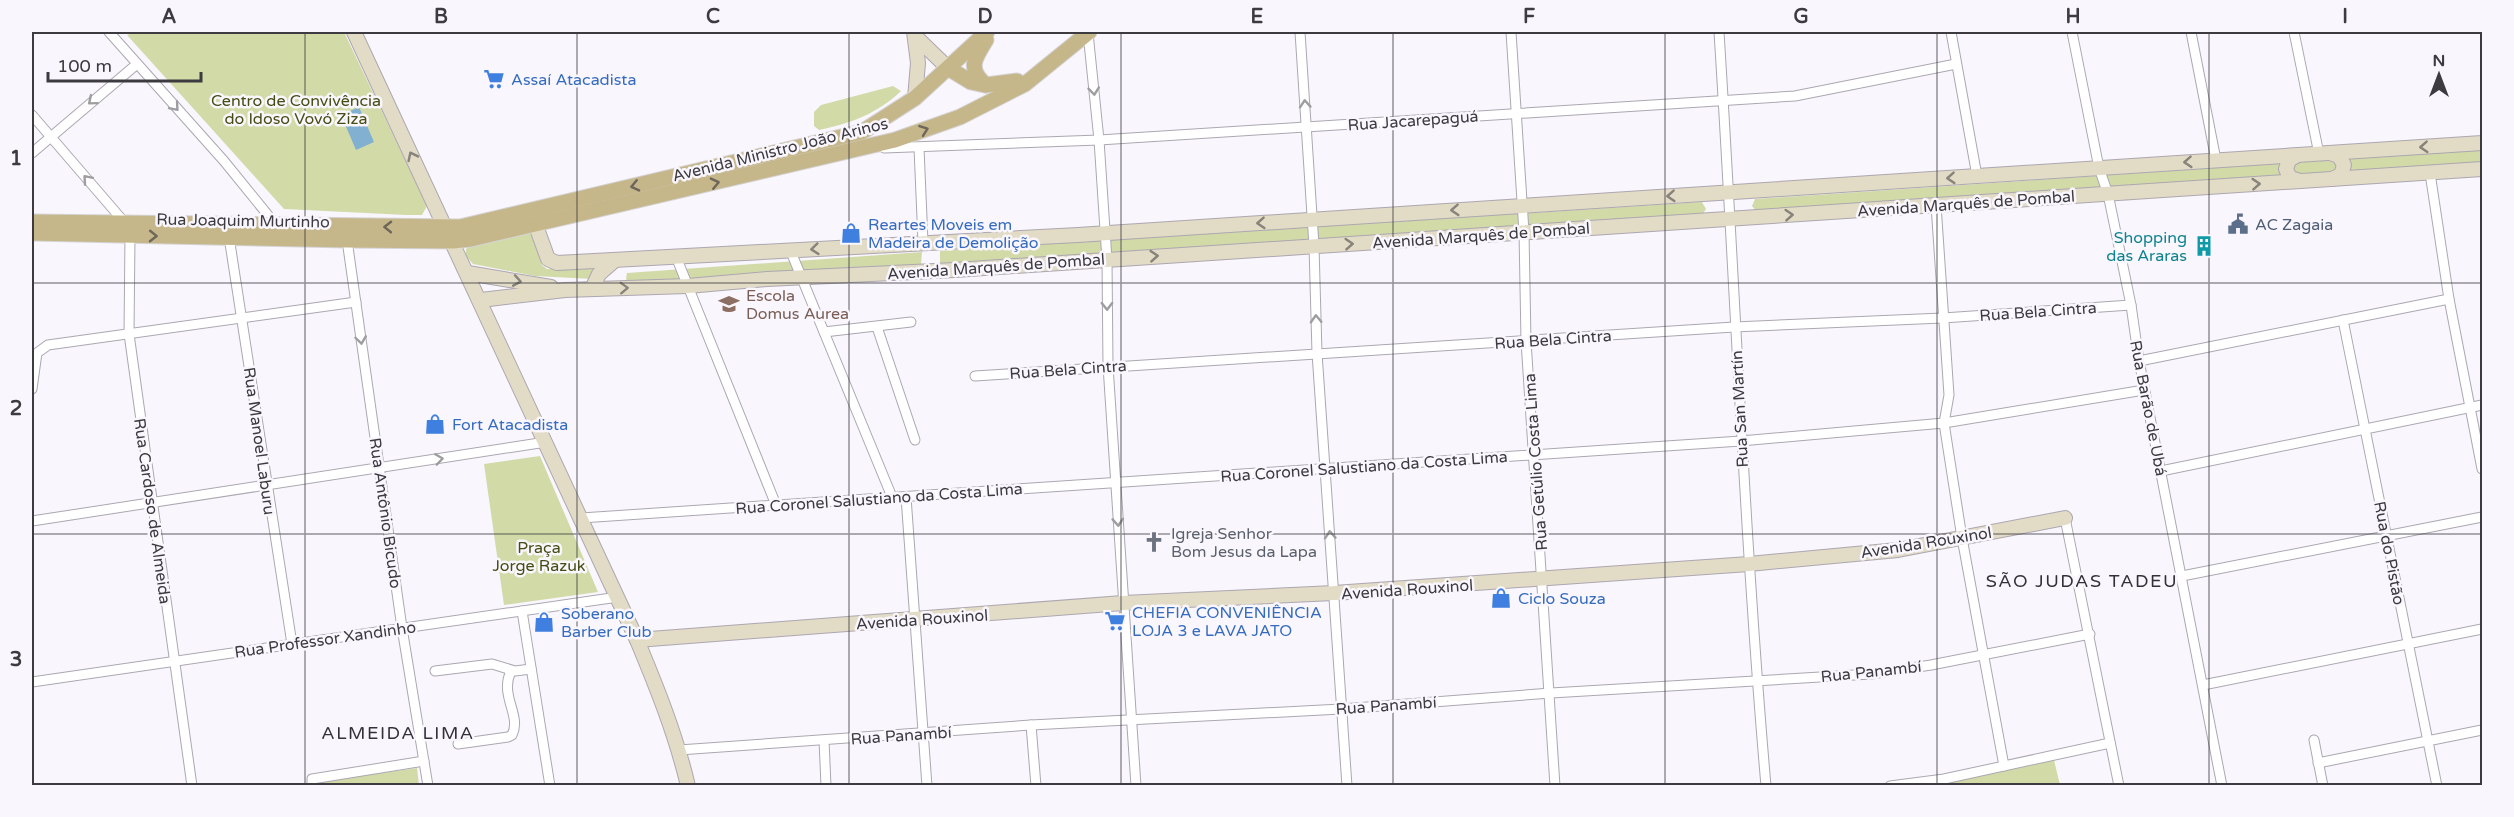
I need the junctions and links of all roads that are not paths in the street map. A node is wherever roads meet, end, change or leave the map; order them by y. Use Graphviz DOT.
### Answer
graph roads {
  1 [pos="109,32"];
  2 [pos="354,32"];
  3 [pos="989,32"];
  4 [pos="1089,32"];
  5 [pos="1300,32"];
  6 [pos="1511,32"];
  7 [pos="1719,32"];
  8 [pos="1951,32"];
  9 [pos="2072,32"];
  10 [pos="2191,32"];
  11 [pos="2294,32"];
  12 [pos="915,34"];
  13 [pos="137,63"];
  14 [pos="1051,63"];
  15 [pos="1956,64"];
  16 [pos="948,68"];
  17 [pos="987,85"];
  18 [pos="915,98"];
  19 [pos="1723,101"];
  20 [pos="1516,114"];
  21 [pos="32,115"];
  22 [pos="1306,127"];
  23 [pos="50,137"];
  24 [pos="1099,140"];
  25 [pos="2482,143"];
  26 [pos="866,148"];
  27 [pos="919,148"];
  28 [pos="32,153"];
  29 [pos="2324,153"];
  30 [pos="2298,155"];
  31 [pos="2217,160"];
  32 [pos="2116,167"];
  33 [pos="2099,168"];
  34 [pos="2076,169"];
  35 [pos="2482,169"];
  36 [pos="2430,173"];
  37 [pos="1977,176"];
  38 [pos="2332,179"];
  39 [pos="2300,181"];
  40 [pos="1744,191"];
  41 [pos="1729,192"];
  42 [pos="1706,194"];
  43 [pos="2114,194"];
  44 [pos="2079,196"];
  45 [pos="1537,205"];
  46 [pos="1936,205"];
  47 [pos="1522,206"];
  48 [pos="1496,208"];
  49 [pos="533,218"];
  50 [pos="1738,218"];
  51 [pos="1319,219"];
  52 [pos="1706,220"];
  53 [pos="1285,221"];
  54 [pos="32,222"];
  55 [pos="276,225"];
  56 [pos="128,229"];
  57 [pos="1120,232"];
  58 [pos="1531,232"];
  59 [pos="32,233"];
  60 [pos="1105,233"];
  61 [pos="1499,234"];
  62 [pos="450,235"];
  63 [pos="1078,235"];
  64 [pos="229,237"];
  65 [pos="288,239"];
  66 [pos="347,240"];
  67 [pos="923,242"];
  68 [pos="1320,246"];
  69 [pos="1288,248"];
  70 [pos="791,252"];
  71 [pos="677,259"];
  72 [pos="1114,259"];
  73 [pos="614,261"];
  74 [pos="1080,261"];
  75 [pos="468,273"];
  76 [pos="802,277"];
  77 [pos="688,286"];
  78 [pos="592,289"];
  79 [pos="566,290"];
  80 [pos="2449,299"];
  81 [pos="480,300"];
  82 [pos="356,302"];
  83 [pos="2131,305"];
  84 [pos="242,318"];
  85 [pos="1943,318"];
  86 [pos="2343,320"];
  87 [pos="911,322"];
  88 [pos="877,327"];
  89 [pos="1734,327"];
  90 [pos="824,332"];
  91 [pos="129,334"];
  92 [pos="1526,341"];
  93 [pos="1317,353"];
  94 [pos="2139,361"];
  95 [pos="1108,366"];
  96 [pos="975,375"];
  97 [pos="32,389"];
  98 [pos="2144,390"];
  99 [pos="2482,405"];
  100 [pos="2470,407"];
  101 [pos="1944,423"];
  102 [pos="2365,429"];
  103 [pos="915,440"];
  104 [pos="1741,441"];
  105 [pos="546,442"];
  106 [pos="1534,455"];
  107 [pos="381,467"];
  108 [pos="1325,469"];
  109 [pos="2482,469"];
  110 [pos="2161,471"];
  111 [pos="1115,483"];
  112 [pos="266,485"];
  113 [pos="906,497"];
  114 [pos="892,498"];
  115 [pos="151,504"];
  116 [pos="776,505"];
  117 [pos="2482,517"];
  118 [pos="581,518"];
  119 [pos="2065,518"];
  120 [pos="32,521"];
  121 [pos="2387,536"];
  122 [pos="1962,538"];
  123 [pos="1749,564"];
  124 [pos="2182,576"];
  125 [pos="1543,580"];
  126 [pos="1334,593"];
  127 [pos="618,597"];
  128 [pos="1123,603"];
  129 [pos="522,612"];
  130 [pos="915,620"];
  131 [pos="402,628"];
  132 [pos="2482,628"];
  133 [pos="2090,634"];
  134 [pos="637,640"];
  135 [pos="292,644"];
  136 [pos="2409,644"];
  137 [pos="1985,654"];
  138 [pos="174,662"];
  139 [pos="531,669"];
  140 [pos="435,671"];
  141 [pos="511,671"];
  142 [pos="1757,680"];
  143 [pos="32,681"];
  144 [pos="2203,685"];
  145 [pos="1551,693"];
  146 [pos="1341,709"];
  147 [pos="1132,720"];
  148 [pos="1031,725"];
  149 [pos="2482,730"];
  150 [pos="924,733"];
  151 [pos="824,740"];
  152 [pos="2314,740"];
  153 [pos="2428,741"];
  154 [pos="2110,743"];
  155 [pos="458,744"];
  156 [pos="680,750"];
  157 [pos="424,760"];
  158 [pos="2318,763"];
  159 [pos="2004,766"];
  160 [pos="312,782"];
  161 [pos="192,786"];
  162 [pos="428,786"];
  163 [pos="550,786"];
  164 [pos="688,786"];
  165 [pos="826,786"];
  166 [pos="927,786"];
  167 [pos="1036,786"];
  168 [pos="1136,786"];
  169 [pos="1347,786"];
  170 [pos="1556,786"];
  171 [pos="1766,786"];
  172 [pos="1890,786"];
  173 [pos="2119,786"];
  174 [pos="2222,786"];
  175 [pos="2323,786"];
  176 [pos="2437,786"];
  1 -- 13 [label="street"];
  62 -- 2 [label="main road, one-way"];
  3 -- 16 [label="main road, Avenida Ministro João Arinos"];
  3 -- 17 [label="main road"];
  4 -- 14 [label="main road, Avenida Ministro João Arinos"];
  4 -- 24 [label="street, one-way"];
  22 -- 5 [label="street, one-way"];
  6 -- 20 [label="street, Rua Getúlio Costa Lima"];
  7 -- 19 [label="street, Rua San Martín"];
  8 -- 15 [label="street"];
  9 -- 33 [label="street, Rua Barão de Ubá"];
  10 -- 31 [label="street"];
  11 -- 29 [label="street"];
  12 -- 16 [label="main road"];
  12 -- 18 [label="main road"];
  13 -- 23 [label="street, one-way"];
  13 -- 55 [label="street, one-way"];
  14 -- 17 [label="main road"];
  26 -- 14 [label="main road, Avenida Ministro João Arinos, one-way"];
  15 -- 19 [label="street, Rua Jacarepaguá"];
  15 -- 37 [label="street"];
  16 -- 17 [label="main road"];
  16 -- 18 [label="main road, Avenida Ministro João Arinos"];
  18 -- 49 [label="main road, Avenida Ministro João Arinos, one-way"];
  19 -- 20 [label="street, Rua Jacarepaguá"];
  19 -- 41 [label="street, Rua San Martín"];
  20 -- 22 [label="street, Rua Jacarepaguá"];
  20 -- 47 [label="street, Rua Getúlio Costa Lima"];
  21 -- 23 [label="street"];
  22 -- 24 [label="street, Rua Jacarepaguá"];
  22 -- 51 [label="street"];
  23 -- 28 [label="street"];
  56 -- 23 [label="street, one-way"];
  24 -- 27 [label="street, Rua Jacarepaguá"];
  24 -- 60 [label="street"];
  25 -- 29 [label="main road, Avenida Marquês de Pombal, one-way"];
  26 -- 27 [label="street, Rua Jacarepaguá"];
  49 -- 26 [label="main road, Avenida Ministro João Arinos, one-way"];
  27 -- 67 [label="street"];
  29 -- 30 [label="main road, Avenida Marquês de Pombal"];
  29 -- 38 [label="main road"];
  30 -- 31 [label="main road, Avenida Marquês de Pombal"];
  30 -- 39 [label="main road"];
  31 -- 32 [label="main road, Avenida Marquês de Pombal, one-way"];
  32 -- 33 [label="main road, Avenida Marquês de Pombal"];
  32 -- 43 [label="main road"];
  33 -- 34 [label="main road, Avenida Marquês de Pombal"];
  33 -- 43 [label="street, Rua Barão de Ubá"];
  34 -- 37 [label="main road, Avenida Marquês de Pombal"];
  34 -- 44 [label="main road"];
  35 -- 36 [label="main road, Avenida Marquês de Pombal"];
  36 -- 38 [label="main road, Avenida Marquês de Pombal"];
  36 -- 80 [label="street"];
  37 -- 40 [label="main road, Avenida Marquês de Pombal, one-way"];
  38 -- 39 [label="main road, Avenida Marquês de Pombal"];
  43 -- 39 [label="main road, Avenida Marquês de Pombal, one-way"];
  40 -- 41 [label="main road, Avenida Marquês de Pombal"];
  40 -- 50 [label="main road"];
  41 -- 42 [label="main road, Avenida Marquês de Pombal"];
  41 -- 50 [label="street, Rua San Martín"];
  42 -- 45 [label="main road, Avenida Marquês de Pombal, one-way"];
  42 -- 52 [label="main road"];
  43 -- 44 [label="main road, Avenida Marquês de Pombal"];
  43 -- 83 [label="street, Rua Barão de Ubá"];
  44 -- 46 [label="main road, Avenida Marquês de Pombal"];
  45 -- 47 [label="main road, Avenida Marquês de Pombal"];
  45 -- 58 [label="main road"];
  50 -- 46 [label="main road, Avenida Marquês de Pombal, one-way"];
  46 -- 85 [label="street"];
  47 -- 48 [label="main road, Avenida Marquês de Pombal"];
  47 -- 58 [label="street, Rua Getúlio Costa Lima"];
  48 -- 51 [label="main road, Avenida Marquês de Pombal, one-way"];
  48 -- 61 [label="main road"];
  49 -- 62 [label="main road, Avenida Ministro João Arinos"];
  49 -- 73 [label="main road, Avenida Marquês de Pombal"];
  50 -- 52 [label="main road, Avenida Marquês de Pombal"];
  50 -- 89 [label="street, Rua San Martín"];
  51 -- 53 [label="main road, Avenida Marquês de Pombal"];
  51 -- 68 [label="main road"];
  52 -- 58 [label="main road, Avenida Marquês de Pombal"];
  53 -- 57 [label="main road, Avenida Marquês de Pombal, one-way"];
  53 -- 69 [label="main road"];
  54 -- 56 [label="main road, Rua Joaquim Murtinho"];
  55 -- 56 [label="main road, Rua Joaquim Murtinho"];
  62 -- 55 [label="main road, Rua Joaquim Murtinho, one-way"];
  55 -- 65 [label="street"];
  56 -- 59 [label="main road, Rua Joaquim Murtinho"];
  56 -- 64 [label="main road, Rua Joaquim Murtinho, one-way"];
  56 -- 91 [label="street, Rua Cardoso de Almeida"];
  57 -- 60 [label="main road, Avenida Marquês de Pombal"];
  57 -- 72 [label="main road"];
  58 -- 61 [label="main road, Avenida Marquês de Pombal"];
  58 -- 92 [label="street, Rua Getúlio Costa Lima"];
  60 -- 63 [label="main road, Avenida Marquês de Pombal"];
  60 -- 72 [label="street"];
  68 -- 61 [label="main road, Avenida Marquês de Pombal, one-way"];
  62 -- 66 [label="main road, Rua Joaquim Murtinho"];
  62 -- 75 [label="main road"];
  63 -- 67 [label="main road, Avenida Marquês de Pombal"];
  63 -- 74 [label="main road"];
  64 -- 65 [label="main road, Rua Joaquim Murtinho"];
  64 -- 84 [label="street, Rua Manoel Laburu"];
  65 -- 66 [label="main road, Rua Joaquim Murtinho"];
  66 -- 82 [label="street, Rua Antônio Bicudo"];
  67 -- 70 [label="main road, Avenida Marquês de Pombal, one-way"];
  68 -- 69 [label="main road, Avenida Marquês de Pombal"];
  93 -- 68 [label="street, one-way"];
  72 -- 69 [label="main road, Avenida Marquês de Pombal, one-way"];
  70 -- 71 [label="main road, Avenida Marquês de Pombal"];
  70 -- 76 [label="street"];
  71 -- 73 [label="main road, Avenida Marquês de Pombal"];
  71 -- 77 [label="street"];
  72 -- 74 [label="main road, Avenida Marquês de Pombal"];
  72 -- 95 [label="street, one-way"];
  73 -- 78 [label="main road"];
  74 -- 76 [label="main road, Avenida Marquês de Pombal"];
  75 -- 79 [label="main road, one-way"];
  75 -- 81 [label="main road"];
  76 -- 77 [label="main road, Avenida Marquês de Pombal"];
  76 -- 90 [label="street"];
  78 -- 77 [label="main road, Avenida Marquês de Pombal, one-way"];
  77 -- 116 [label="street"];
  78 -- 79 [label="main road, Avenida Marquês de Pombal"];
  79 -- 81 [label="main road, Avenida Marquês de Pombal"];
  80 -- 86 [label="street"];
  80 -- 100 [label="street"];
  81 -- 105 [label="main road"];
  82 -- 84 [label="street"];
  82 -- 107 [label="street, Rua Antônio Bicudo, one-way"];
  83 -- 85 [label="street, Rua Bela Cintra"];
  83 -- 94 [label="street, Rua Barão de Ubá"];
  84 -- 91 [label="street"];
  84 -- 112 [label="street, Rua Manoel Laburu"];
  85 -- 89 [label="street, Rua Bela Cintra"];
  85 -- 101 [label="street"];
  86 -- 94 [label="street"];
  86 -- 102 [label="street, Rua do Pistão"];
  87 -- 88 [label="street"];
  88 -- 90 [label="street"];
  88 -- 103 [label="street"];
  89 -- 92 [label="street, Rua Bela Cintra"];
  89 -- 104 [label="street, Rua San Martín"];
  90 -- 114 [label="street"];
  91 -- 97 [label="street"];
  91 -- 115 [label="street, Rua Cardoso de Almeida"];
  92 -- 93 [label="street, Rua Bela Cintra"];
  92 -- 106 [label="street, Rua Getúlio Costa Lima"];
  93 -- 95 [label="street, Rua Bela Cintra"];
  93 -- 108 [label="street"];
  94 -- 98 [label="street, Rua Barão de Ubá"];
  95 -- 96 [label="street, Rua Bela Cintra"];
  95 -- 111 [label="street"];
  98 -- 101 [label="street, Rua Coronel Salustiano da Costa Lima"];
  98 -- 110 [label="street, Rua Barão de Ubá"];
  99 -- 100 [label="street"];
  100 -- 102 [label="street"];
  100 -- 109 [label="street"];
  101 -- 104 [label="street, Rua Coronel Salustiano da Costa Lima"];
  101 -- 122 [label="street"];
  102 -- 110 [label="street"];
  102 -- 121 [label="street, Rua do Pistão"];
  104 -- 106 [label="street, Rua Coronel Salustiano da Costa Lima"];
  104 -- 123 [label="street, Rua San Martín"];
  107 -- 105 [label="street, one-way"];
  105 -- 118 [label="main road"];
  106 -- 108 [label="street, Rua Coronel Salustiano da Costa Lima"];
  106 -- 125 [label="street, Rua Getúlio Costa Lima"];
  107 -- 112 [label="street"];
  107 -- 131 [label="street, Rua Antônio Bicudo"];
  108 -- 111 [label="street, Rua Coronel Salustiano da Costa Lima"];
  126 -- 108 [label="street, one-way"];
  110 -- 124 [label="street, Rua Barão de Ubá"];
  111 -- 113 [label="street, Rua Coronel Salustiano da Costa Lima"];
  111 -- 128 [label="street, one-way"];
  112 -- 115 [label="street"];
  112 -- 135 [label="street, Rua Manoel Laburu"];
  113 -- 114 [label="street, Rua Coronel Salustiano da Costa Lima"];
  113 -- 130 [label="street"];
  114 -- 116 [label="street, Rua Coronel Salustiano da Costa Lima"];
  115 -- 120 [label="street"];
  115 -- 138 [label="street, Rua Cardoso de Almeida"];
  116 -- 118 [label="street, Rua Coronel Salustiano da Costa Lima"];
  117 -- 121 [label="street"];
  118 -- 127 [label="main road"];
  119 -- 122 [label="main road, Avenida Rouxinol"];
  119 -- 133 [label="street"];
  121 -- 124 [label="street"];
  121 -- 136 [label="street, Rua do Pistão"];
  122 -- 123 [label="main road, Avenida Rouxinol"];
  122 -- 137 [label="street"];
  123 -- 125 [label="main road, Avenida Rouxinol"];
  123 -- 142 [label="street, Rua San Martín"];
  124 -- 144 [label="street, Rua Barão de Ubá"];
  125 -- 126 [label="main road, Avenida Rouxinol"];
  125 -- 145 [label="street, Rua Getúlio Costa Lima"];
  126 -- 128 [label="main road, Avenida Rouxinol"];
  126 -- 146 [label="street"];
  127 -- 129 [label="street, Rua Professor Xandinho"];
  127 -- 134 [label="main road"];
  128 -- 130 [label="main road, Avenida Rouxinol"];
  128 -- 147 [label="street"];
  129 -- 131 [label="street, Rua Professor Xandinho"];
  129 -- 139 [label="street"];
  130 -- 134 [label="main road, Avenida Rouxinol"];
  130 -- 150 [label="street"];
  131 -- 135 [label="street, Rua Professor Xandinho"];
  131 -- 157 [label="street, Rua Antônio Bicudo"];
  132 -- 136 [label="street"];
  133 -- 137 [label="street, Rua Panambí"];
  133 -- 154 [label="street"];
  134 -- 156 [label="main road"];
  135 -- 138 [label="street, Rua Professor Xandinho"];
  136 -- 144 [label="street"];
  136 -- 153 [label="street, Rua do Pistão"];
  137 -- 142 [label="street, Rua Panambí"];
  137 -- 159 [label="street"];
  138 -- 143 [label="street, Rua Professor Xandinho"];
  138 -- 161 [label="street, Rua Cardoso de Almeida"];
  139 -- 141 [label="street"];
  139 -- 163 [label="street"];
  140 -- 141 [label="street"];
  141 -- 155 [label="street"];
  142 -- 145 [label="street, Rua Panambí"];
  142 -- 171 [label="street, Rua San Martín"];
  144 -- 174 [label="street, Rua Barão de Ubá"];
  145 -- 146 [label="street, Rua Panambí"];
  145 -- 170 [label="street, Rua Getúlio Costa Lima"];
  146 -- 147 [label="street, Rua Panambí"];
  146 -- 169 [label="street"];
  147 -- 148 [label="street, Rua Panambí"];
  147 -- 168 [label="street"];
  148 -- 150 [label="street, Rua Panambí"];
  148 -- 167 [label="street"];
  149 -- 153 [label="street"];
  150 -- 151 [label="street, Rua Panambí"];
  150 -- 166 [label="street"];
  151 -- 156 [label="street, Rua Panambí"];
  151 -- 165 [label="street"];
  152 -- 158 [label="street"];
  153 -- 158 [label="street"];
  153 -- 176 [label="street, Rua do Pistão"];
  154 -- 159 [label="street"];
  154 -- 173 [label="street"];
  156 -- 164 [label="main road"];
  157 -- 160 [label="street"];
  157 -- 162 [label="street, Rua Antônio Bicudo"];
  158 -- 175 [label="street"];
  159 -- 172 [label="street"];
}
